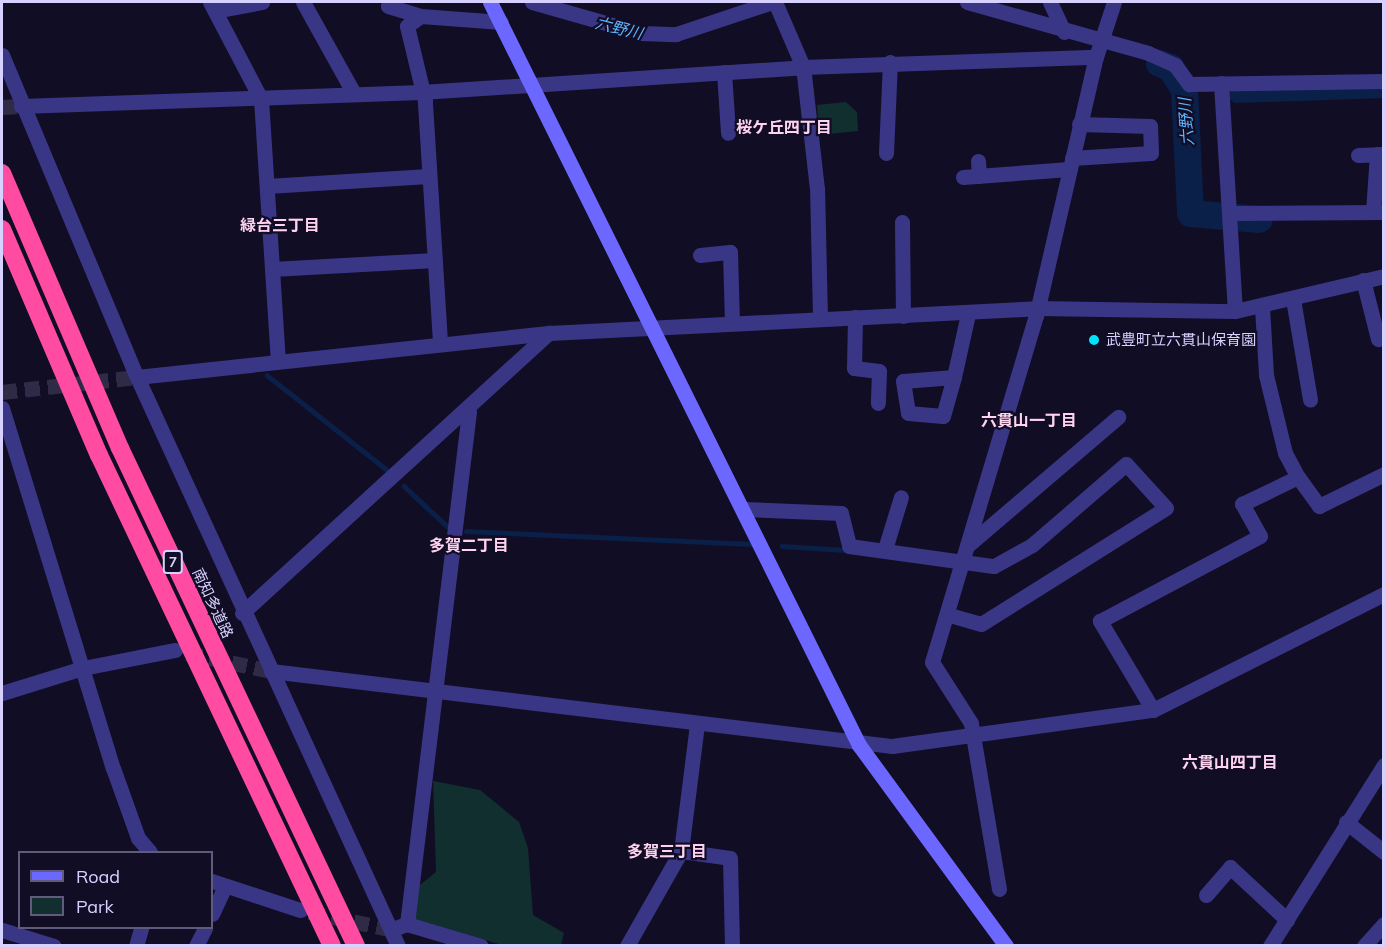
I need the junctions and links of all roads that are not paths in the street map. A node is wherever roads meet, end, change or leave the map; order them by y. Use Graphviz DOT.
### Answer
graph roads {
  1 [pos="262,2"];
  2 [pos="303,2"];
  3 [pos="390,2"];
  4 [pos="490,2"];
  5 [pos="532,2"];
  6 [pos="967,2"];
  7 [pos="1050,2"];
  8 [pos="1114,2"];
  9 [pos="774,3"];
  10 [pos="213,6"];
  11 [pos="421,16"];
  12 [pos="501,22"];
  13 [pos="1064,32"];
  14 [pos="1098,47"];
  15 [pos="2,56"];
  16 [pos="890,62"];
  17 [pos="803,68"];
  18 [pos="724,72"];
  19 [pos="1383,81"];
  20 [pos="531,82"];
  21 [pos="1221,83"];
  22 [pos="353,92"];
  23 [pos="421,92"];
  24 [pos="261,99"];
  25 [pos="21,106"];
  26 [pos="1079,124"];
  27 [pos="728,134"];
  28 [pos="886,153"];
  29 [pos="1380,154"];
  30 [pos="1358,155"];
  31 [pos="1070,164"];
  32 [pos="2,173"];
  33 [pos="429,176"];
  34 [pos="963,177"];
  35 [pos="267,186"];
  36 [pos="1378,212"];
  37 [pos="1233,218"];
  38 [pos="902,222"];
  39 [pos="2,229"];
  40 [pos="700,255"];
  41 [pos="435,260"];
  42 [pos="272,269"];
  43 [pos="1383,276"];
  44 [pos="1363,280"];
  45 [pos="1293,299"];
  46 [pos="1262,307"];
  47 [pos="1036,308"];
  48 [pos="1235,310"];
  49 [pos="968,314"];
  50 [pos="903,316"];
  51 [pos="855,317"];
  52 [pos="820,318"];
  53 [pos="732,322"];
  54 [pos="651,327"];
  55 [pos="549,333"];
  56 [pos="1378,339"];
  57 [pos="440,342"];
  58 [pos="278,361"];
  59 [pos="137,377"];
  60 [pos="954,377"];
  61 [pos="1310,400"];
  62 [pos="878,403"];
  63 [pos="2,408"];
  64 [pos="469,412"];
  65 [pos="1118,417"];
  66 [pos="1383,474"];
  67 [pos="1298,477"];
  68 [pos="901,497"];
  69 [pos="744,509"];
  70 [pos="885,549"];
  71 [pos="966,552"];
  72 [pos="1383,594"];
  73 [pos="242,613"];
  74 [pos="947,614"];
  75 [pos="175,650"];
  76 [pos="83,668"];
  77 [pos="270,671"];
  78 [pos="434,692"];
  79 [pos="2,693"];
  80 [pos="1153,710"];
  81 [pos="697,725"];
  82 [pos="975,737"];
  83 [pos="859,745"];
  84 [pos="1383,765"];
  85 [pos="1346,822"];
  86 [pos="149,851"];
  87 [pos="681,851"];
  88 [pos="1383,852"];
  89 [pos="218,883"];
  90 [pos="999,889"];
  91 [pos="1206,895"];
  92 [pos="213,909"];
  93 [pos="300,910"];
  94 [pos="1287,920"];
  95 [pos="407,924"];
  96 [pos="1383,924"];
  97 [pos="140,929"];
  98 [pos="204,929"];
  99 [pos="390,929"];
  100 [pos="2,930"];
  101 [pos="18,941"];
  102 [pos="54,945"];
  103 [pos="136,945"];
  104 [pos="196,945"];
  105 [pos="332,945"];
  106 [pos="356,945"];
  107 [pos="398,945"];
  108 [pos="481,945"];
  109 [pos="627,945"];
  110 [pos="732,945"];
  111 [pos="1006,945"];
  112 [pos="1270,945"];
  113 [pos="1364,945"];
  1 -- 10 [label="street"];
  2 -- 22 [label="street"];
  3 -- 11 [label="street"];
  4 -- 12 [label="street"];
  5 -- 9 [label="street"];
  6 -- 13 [label="street"];
  7 -- 13 [label="street"];
  8 -- 14 [label="street"];
  9 -- 17 [label="street"];
  10 -- 24 [label="street"];
  11 -- 12 [label="street"];
  11 -- 23 [label="street"];
  12 -- 20 [label="street"];
  13 -- 14 [label="street"];
  14 -- 16 [label="street"];
  14 -- 21 [label="street"];
  14 -- 26 [label="street"];
  15 -- 25 [label="street"];
  16 -- 17 [label="street"];
  16 -- 28 [label="street"];
  17 -- 18 [label="street"];
  17 -- 52 [label="street"];
  18 -- 20 [label="street"];
  18 -- 27 [label="street"];
  19 -- 21 [label="street"];
  20 -- 23 [label="street"];
  20 -- 54 [label="street"];
  21 -- 37 [label="street"];
  22 -- 23 [label="street"];
  22 -- 24 [label="street"];
  23 -- 33 [label="street"];
  24 -- 25 [label="street"];
  24 -- 35 [label="street"];
  25 -- 59 [label="street"];
  26 -- 31 [label="street"];
  26 -- 31 [label="street"];
  29 -- 30 [label="street"];
  29 -- 36 [label="street"];
  31 -- 34 [label="street"];
  31 -- 47 [label="street"];
  32 -- 106 [label="highway, 南知多道路 / 7"];
  33 -- 35 [label="street"];
  33 -- 41 [label="street"];
  35 -- 42 [label="street"];
  36 -- 37 [label="street"];
  37 -- 48 [label="street"];
  38 -- 50 [label="street"];
  39 -- 105 [label="highway, 7"];
  40 -- 53 [label="street"];
  41 -- 42 [label="street"];
  41 -- 57 [label="street"];
  42 -- 58 [label="street"];
  43 -- 44 [label="street"];
  44 -- 45 [label="street"];
  44 -- 56 [label="street"];
  45 -- 46 [label="street"];
  45 -- 61 [label="street"];
  46 -- 48 [label="street"];
  46 -- 67 [label="street"];
  47 -- 48 [label="street"];
  47 -- 49 [label="street"];
  47 -- 71 [label="street"];
  49 -- 50 [label="street"];
  49 -- 60 [label="street"];
  50 -- 51 [label="street"];
  51 -- 52 [label="street"];
  51 -- 62 [label="street"];
  52 -- 53 [label="street"];
  53 -- 54 [label="street"];
  54 -- 55 [label="street"];
  54 -- 69 [label="street"];
  55 -- 57 [label="street"];
  55 -- 64 [label="street"];
  57 -- 58 [label="street"];
  58 -- 59 [label="street"];
  59 -- 73 [label="street"];
  63 -- 76 [label="street"];
  64 -- 73 [label="street"];
  64 -- 78 [label="street"];
  65 -- 71 [label="street"];
  66 -- 67 [label="street"];
  67 -- 80 [label="street"];
  68 -- 70 [label="street"];
  69 -- 70 [label="street"];
  69 -- 83 [label="street"];
  70 -- 71 [label="street"];
  71 -- 74 [label="street"];
  71 -- 74 [label="street"];
  72 -- 80 [label="street"];
  73 -- 77 [label="street"];
  74 -- 82 [label="street"];
  75 -- 76 [label="street"];
  76 -- 79 [label="street"];
  76 -- 86 [label="street"];
  77 -- 78 [label="street"];
  77 -- 99 [label="street"];
  78 -- 81 [label="street"];
  78 -- 95 [label="street"];
  80 -- 82 [label="street"];
  81 -- 83 [label="street"];
  81 -- 87 [label="street"];
  82 -- 83 [label="street"];
  82 -- 90 [label="street"];
  83 -- 111 [label="street"];
  84 -- 85 [label="street"];
  85 -- 88 [label="street"];
  85 -- 94 [label="street"];
  87 -- 109 [label="street"];
  87 -- 110 [label="street"];
  89 -- 92 [label="street"];
  89 -- 93 [label="street"];
  91 -- 94 [label="street"];
  94 -- 112 [label="street"];
  95 -- 99 [label="street"];
  95 -- 108 [label="street"];
  96 -- 113 [label="street"];
  97 -- 103 [label="street"];
  98 -- 104 [label="street"];
  99 -- 107 [label="street"];
  100 -- 101 [label="street"];
  101 -- 102 [label="street"];
}
